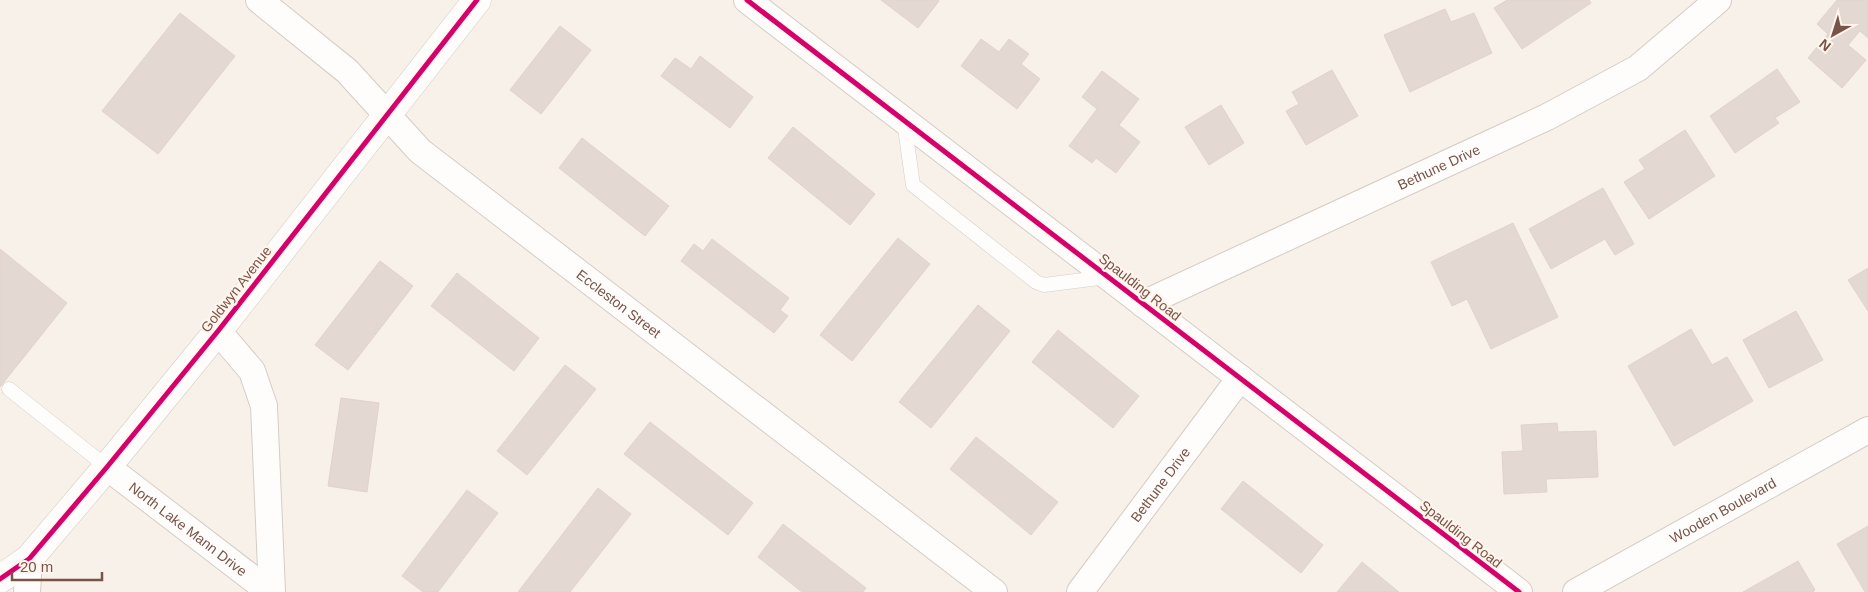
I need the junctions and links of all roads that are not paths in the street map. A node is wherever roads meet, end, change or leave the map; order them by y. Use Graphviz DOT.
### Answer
graph roads {
  1 [pos="259,0"];
  2 [pos="477,0"];
  3 [pos="747,0"];
  4 [pos="1718,0"];
  5 [pos="386,114"];
  6 [pos="904,120"];
  7 [pos="1109,277"];
  8 [pos="1143,304"];
  9 [pos="218,332"];
  10 [pos="1240,378"];
  11 [pos="8,389"];
  12 [pos="1868,430"];
  13 [pos="108,467"];
  14 [pos="29,560"];
  15 [pos="0,579"];
  16 [pos="977,587"];
  17 [pos="261,588"];
  18 [pos="27,592"];
  19 [pos="1080,592"];
  20 [pos="1519,592"];
  21 [pos="1576,592"];
  1 -- 5 [label="street, Eccleston Street"];
  2 -- 5 [label="street, Goldwyn Avenue"];
  3 -- 6 [label="street, Spaulding Road"];
  4 -- 8 [label="street, Bethune Drive"];
  5 -- 9 [label="street, Goldwyn Avenue"];
  5 -- 16 [label="street, Eccleston Street"];
  6 -- 7 [label="street, Spaulding Road"];
  6 -- 7 [label="lane"];
  7 -- 8 [label="street, Spaulding Road"];
  8 -- 10 [label="street, Spaulding Road"];
  9 -- 13 [label="street, Goldwyn Avenue"];
  9 -- 17 [label="street"];
  10 -- 19 [label="street, Bethune Drive"];
  10 -- 20 [label="street, Spaulding Road"];
  11 -- 13 [label="lane"];
  12 -- 21 [label="street, Wooden Boulevard"];
  13 -- 14 [label="street, Goldwyn Avenue"];
  13 -- 17 [label="street, North Lake Mann Drive"];
  14 -- 15 [label="street, Goldwyn Avenue"];
  14 -- 18 [label="street"];
}
